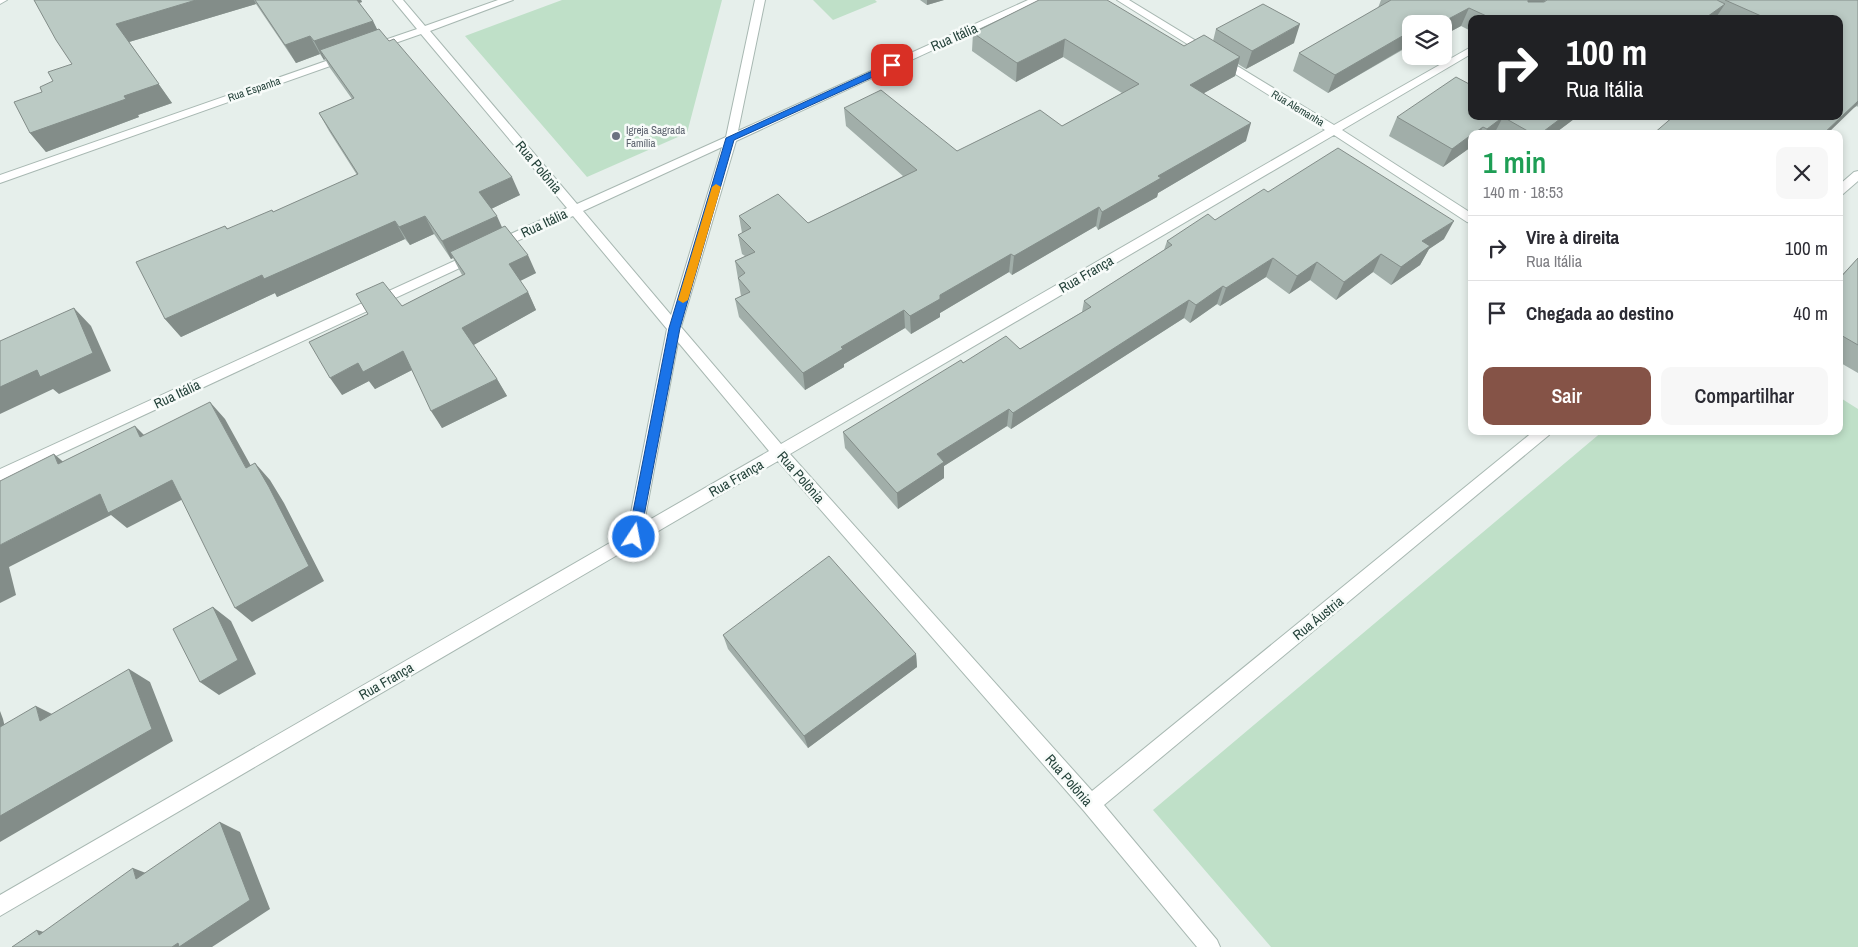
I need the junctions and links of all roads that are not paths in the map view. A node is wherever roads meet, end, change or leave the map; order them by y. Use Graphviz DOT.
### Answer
graph roads {
  1 [pos="398,0"];
  2 [pos="508,0"];
  3 [pos="760,0"];
  4 [pos="1036,0"];
  5 [pos="1122,0"];
  6 [pos="423,30"];
  7 [pos="1468,52"];
  8 [pos="1334,130"];
  9 [pos="730,138"];
  10 [pos="1858,175"];
  11 [pos="0,179"];
  12 [pos="1843,188"];
  13 [pos="574,209"];
  14 [pos="1468,217"];
  15 [pos="674,328"];
  16 [pos="1539,435"];
  17 [pos="779,452"];
  18 [pos="0,476"];
  19 [pos="634,537"];
  20 [pos="1091,804"];
  21 [pos="0,906"];
  22 [pos="1210,947"];
  1 -- 6 [label="street, Rua Polônia"];
  2 -- 6 [label="street, Rua Espanha"];
  3 -- 9 [label="street"];
  4 -- 9 [label="street, Rua Itália"];
  5 -- 8 [label="street, Rua Alemanha"];
  6 -- 11 [label="street, Rua Espanha"];
  6 -- 13 [label="street, Rua Polônia"];
  7 -- 8 [label="street, Rua França"];
  8 -- 14 [label="street, Rua Alemanha"];
  8 -- 17 [label="street, Rua França"];
  9 -- 13 [label="street, Rua Itália"];
  9 -- 15 [label="street"];
  10 -- 12 [label="street"];
  13 -- 15 [label="street, Rua Polônia"];
  13 -- 18 [label="street, Rua Itália"];
  15 -- 17 [label="street, Rua Polônia"];
  15 -- 19 [label="street"];
  16 -- 20 [label="street, Rua Áustria"];
  17 -- 19 [label="street, Rua França"];
  17 -- 20 [label="street, Rua Polônia"];
  19 -- 21 [label="street, Rua França"];
  20 -- 22 [label="street, Rua Polônia"];
}
